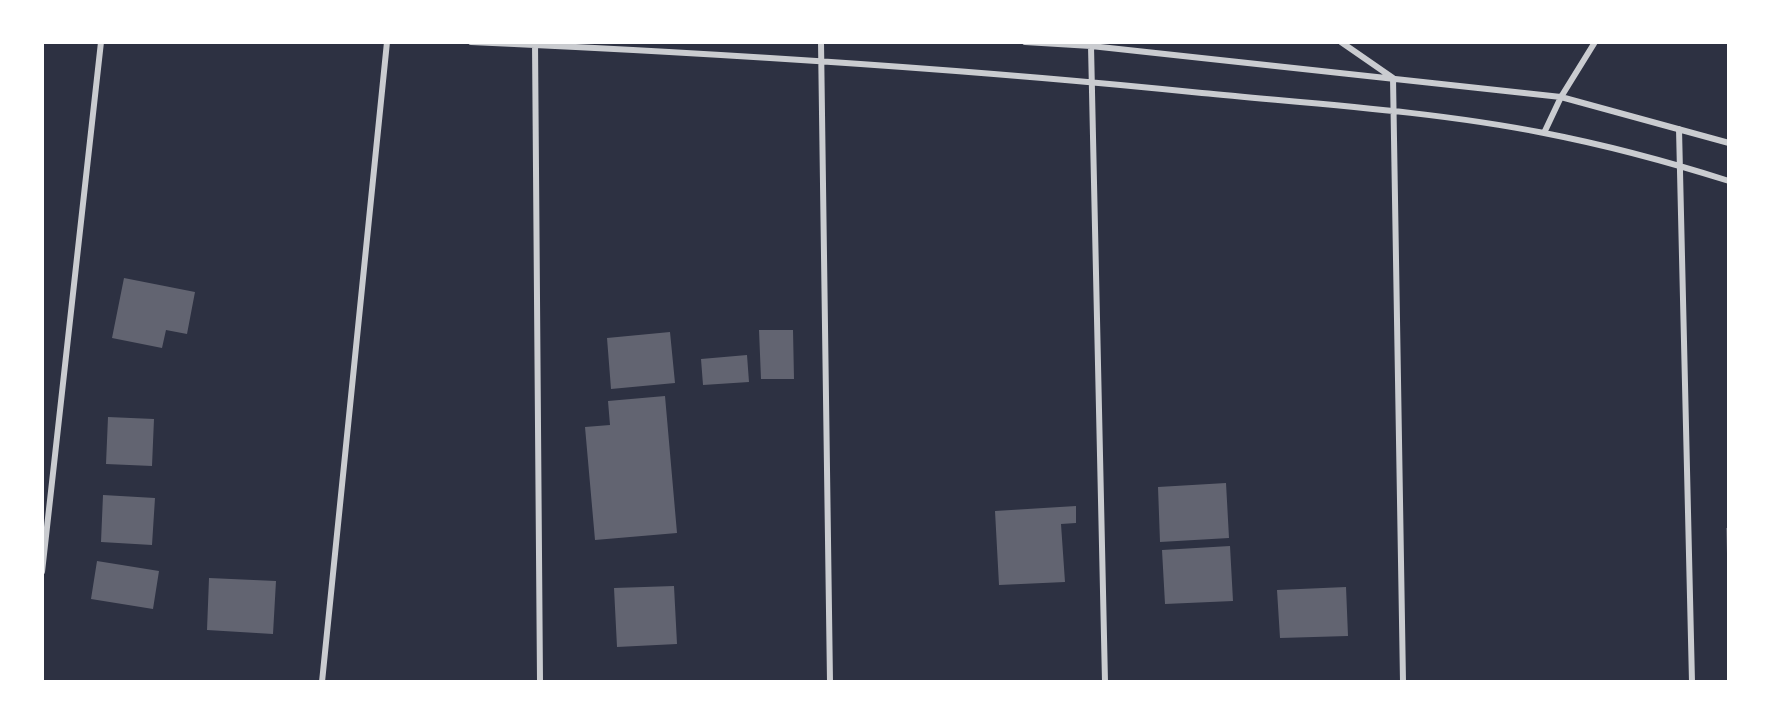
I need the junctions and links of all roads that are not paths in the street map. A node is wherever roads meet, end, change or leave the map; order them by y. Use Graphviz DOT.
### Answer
graph roads {
  1 [pos="101,42"];
  2 [pos="387,42"];
  3 [pos="471,42"];
  4 [pos="821,42"];
  5 [pos="1025,42"];
  6 [pos="1341,42"];
  7 [pos="1595,42"];
  8 [pos="536,43"];
  9 [pos="1091,46"];
  10 [pos="821,62"];
  11 [pos="1393,78"];
  12 [pos="1091,82"];
  13 [pos="1561,97"];
  14 [pos="1394,112"];
  15 [pos="1679,129"];
  16 [pos="1544,133"];
  17 [pos="1729,143"];
  18 [pos="1680,166"];
  19 [pos="1729,181"];
  20 [pos="42,572"];
  21 [pos="322,682"];
  22 [pos="540,682"];
  23 [pos="830,682"];
  24 [pos="1105,682"];
  25 [pos="1403,682"];
  26 [pos="1692,682"];
  1 -- 20 [label="street"];
  2 -- 21 [label="street"];
  3 -- 8 [label="street"];
  4 -- 10 [label="street"];
  5 -- 9 [label="street"];
  6 -- 11 [label="street"];
  7 -- 13 [label="street"];
  8 -- 10 [label="street"];
  8 -- 22 [label="street"];
  9 -- 11 [label="street"];
  9 -- 12 [label="street"];
  10 -- 12 [label="street"];
  10 -- 23 [label="street"];
  11 -- 13 [label="street"];
  11 -- 14 [label="street"];
  12 -- 14 [label="street"];
  12 -- 24 [label="street"];
  13 -- 15 [label="street"];
  13 -- 16 [label="street"];
  14 -- 16 [label="street"];
  14 -- 25 [label="street"];
  15 -- 17 [label="street"];
  15 -- 18 [label="street"];
  16 -- 18 [label="street"];
  18 -- 19 [label="street"];
  18 -- 26 [label="street"];
}
